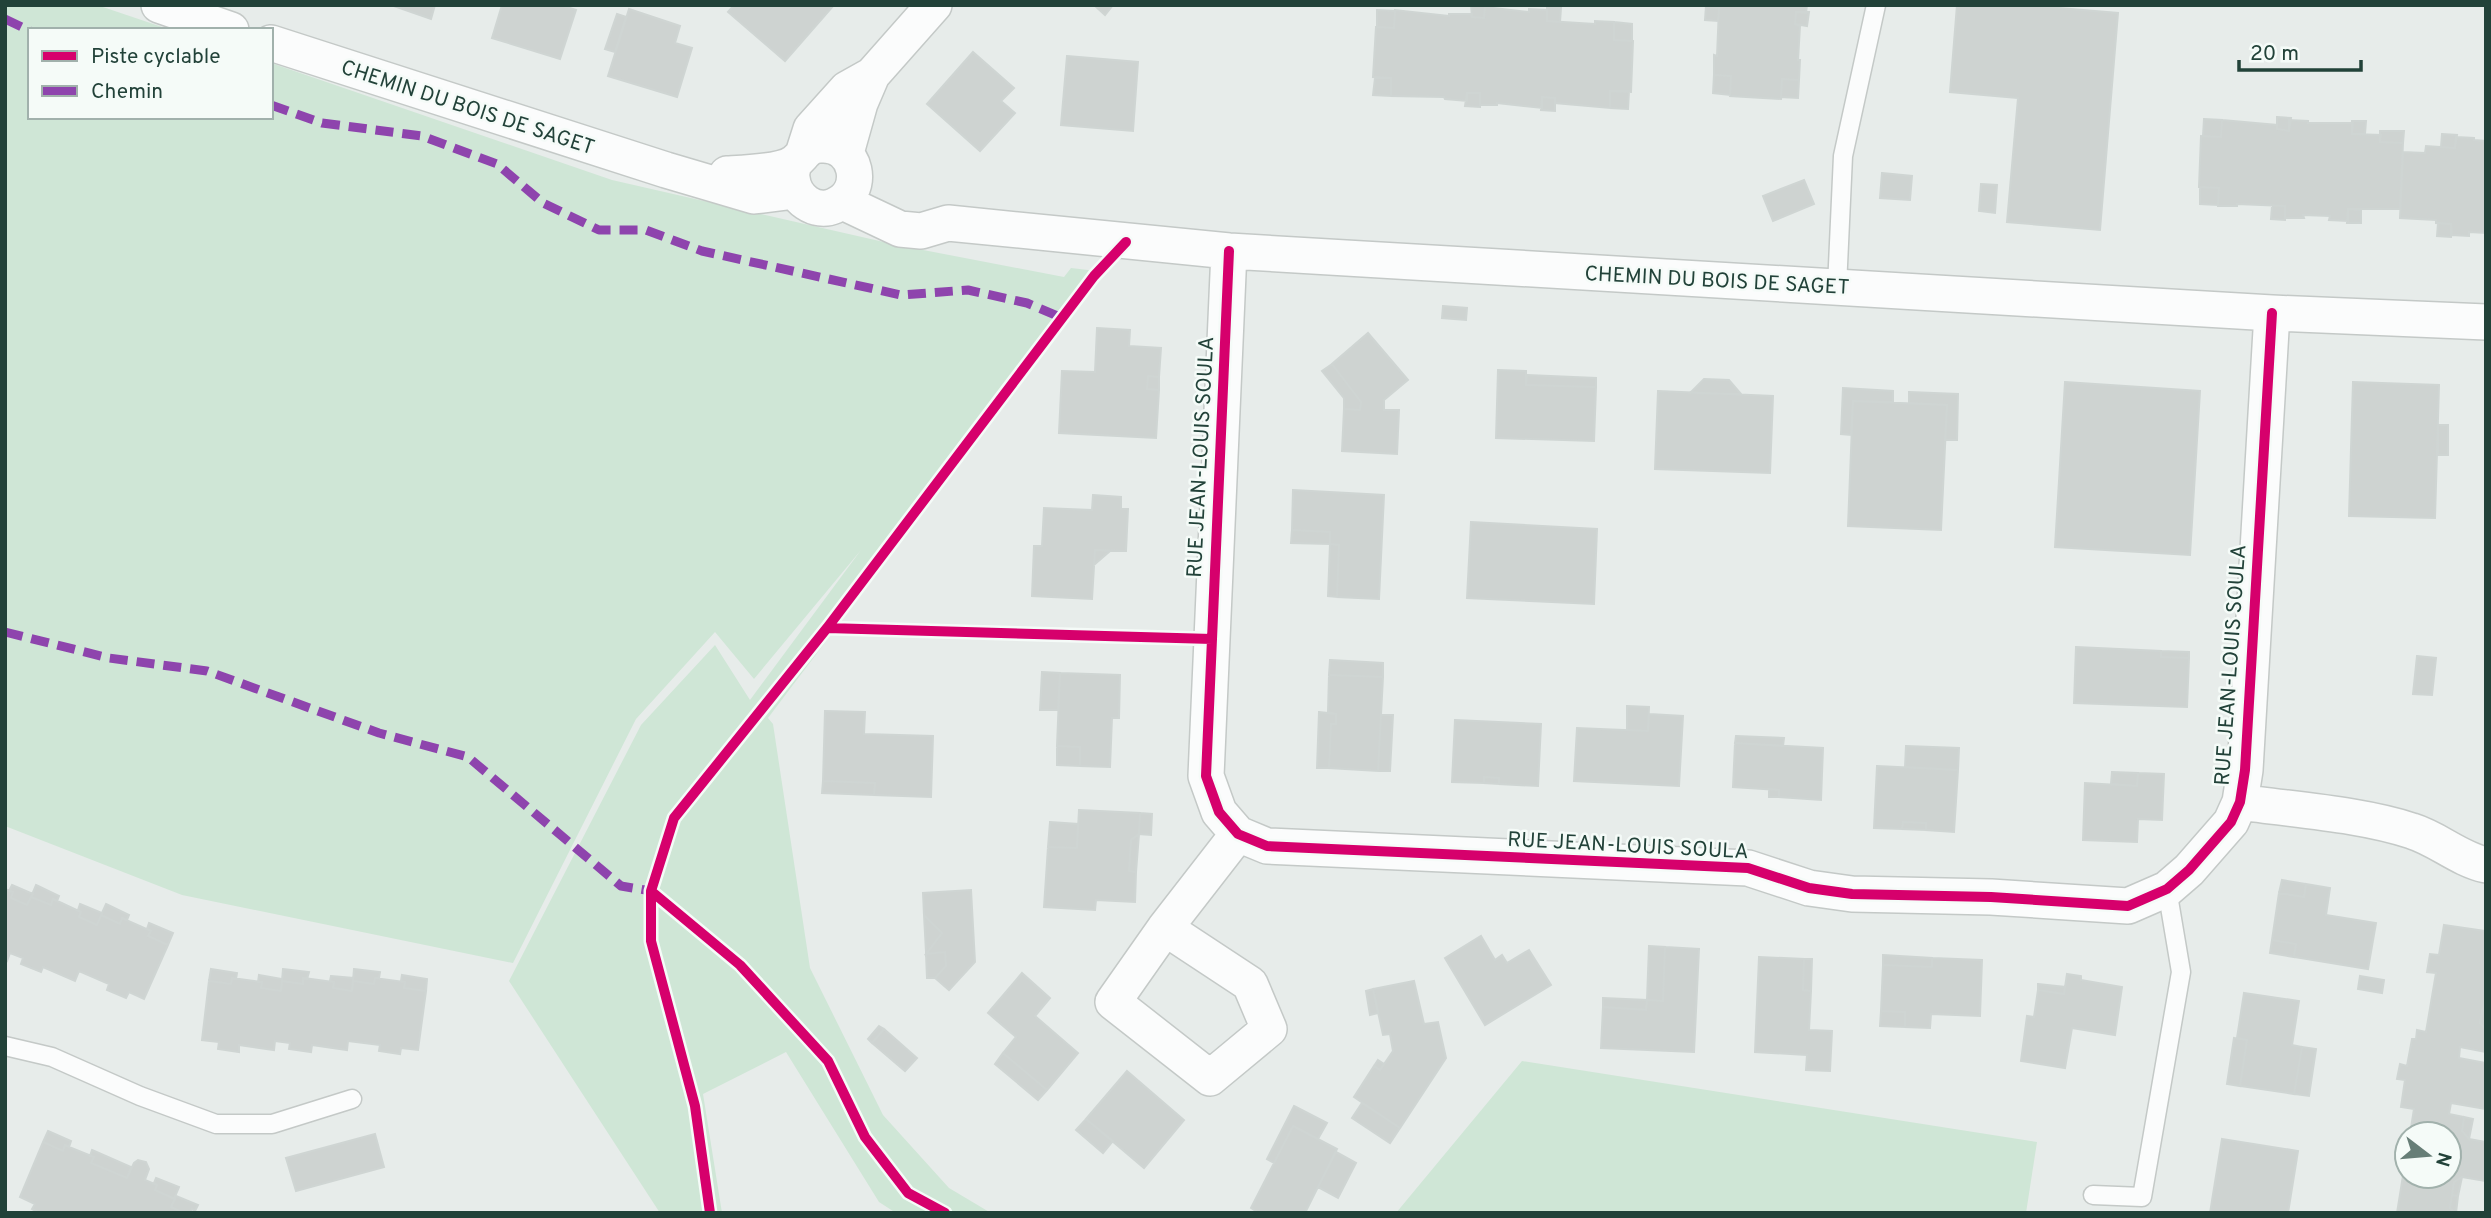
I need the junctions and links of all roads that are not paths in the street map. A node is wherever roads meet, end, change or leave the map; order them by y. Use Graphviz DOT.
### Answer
graph roads {
  1 [pos="159,5"];
  2 [pos="934,5"];
  3 [pos="1876,5"];
  4 [pos="225,28"];
  5 [pos="273,44"];
  6 [pos="872,75"];
  7 [pos="798,168"];
  8 [pos="848,178"];
  9 [pos="1229,251"];
  10 [pos="1837,287"];
  11 [pos="2272,313"];
  12 [pos="2486,322"];
  13 [pos="2240,802"];
  14 [pos="1238,834"];
  15 [pos="2486,865"];
  16 [pos="2167,889"];
  17 [pos="1165,928"];
  18 [pos="5,1046"];
  19 [pos="352,1099"];
  20 [pos="2093,1195"];
  1 -- 4 [label="street"];
  2 -- 6 [label="street"];
  3 -- 10 [label="lane"];
  5 -- 7 [label="street, CHEMIN DU BOIS DE SAGET"];
  6 -- 7 [label="street"];
  6 -- 8 [label="street"];
  7 -- 8 [label="street, CHEMIN DU BOIS DE SAGET"];
  7 -- 8 [label="street"];
  8 -- 9 [label="street, CHEMIN DU BOIS DE SAGET"];
  9 -- 10 [label="street, CHEMIN DU BOIS DE SAGET"];
  9 -- 14 [label="street, RUE JEAN-LOUIS SOULA"];
  10 -- 11 [label="street, CHEMIN DU BOIS DE SAGET"];
  11 -- 12 [label="street, CHEMIN DU BOIS DE SAGET"];
  11 -- 13 [label="street, RUE JEAN-LOUIS SOULA"];
  13 -- 15 [label="street"];
  13 -- 16 [label="street, RUE JEAN-LOUIS SOULA"];
  14 -- 16 [label="street, RUE JEAN-LOUIS SOULA"];
  14 -- 17 [label="street"];
  16 -- 20 [label="lane"];
  17 -- 17 [label="street"];
  18 -- 19 [label="lane"];
}
